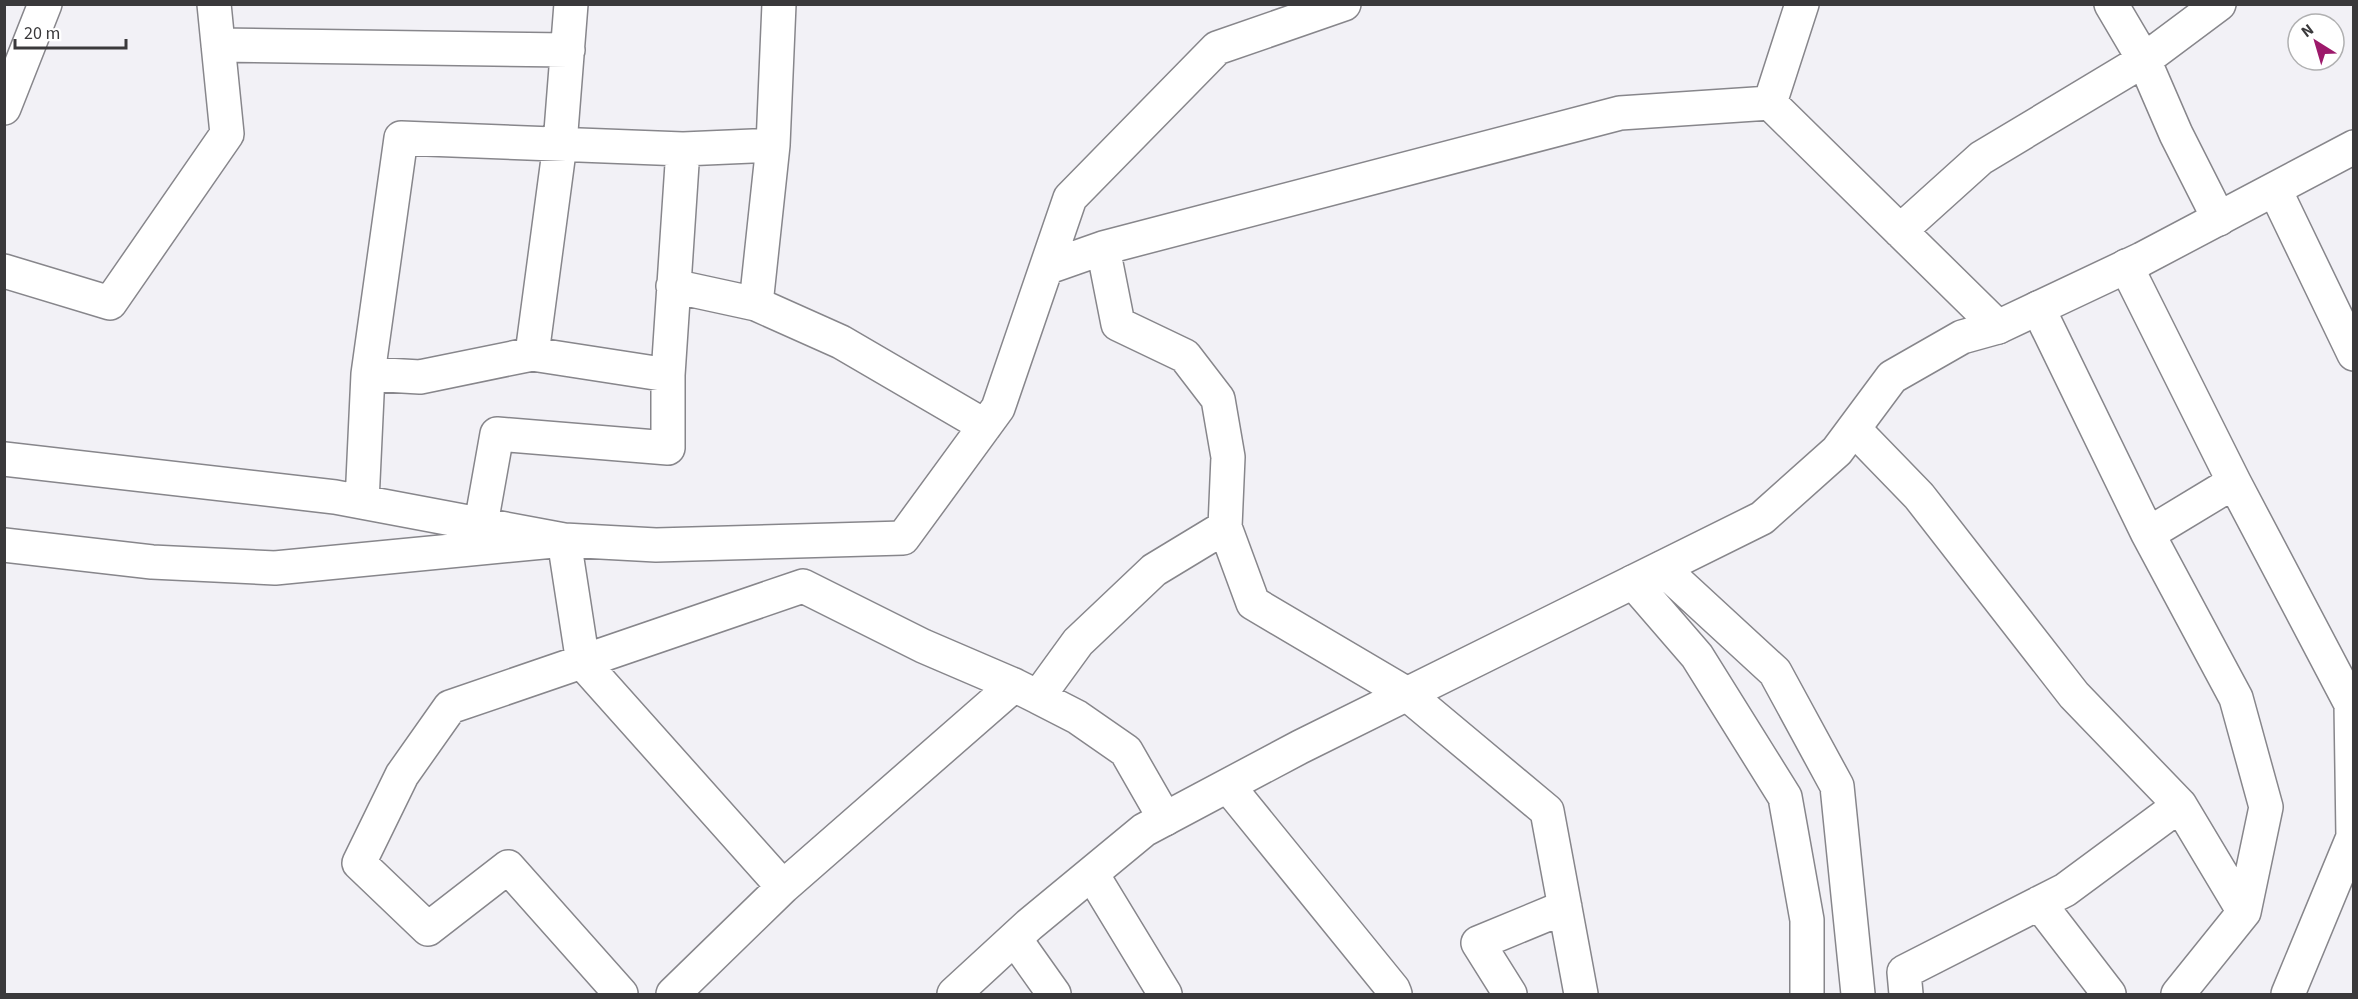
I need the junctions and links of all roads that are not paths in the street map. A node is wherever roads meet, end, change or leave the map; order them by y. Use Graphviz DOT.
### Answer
graph roads {
  1 [pos="45,4"];
  2 [pos="214,4"];
  3 [pos="571,4"];
  4 [pos="779,4"];
  5 [pos="1344,4"];
  6 [pos="1802,4"];
  7 [pos="2111,4"];
  8 [pos="2219,4"];
  9 [pos="218,45"];
  10 [pos="568,50"];
  11 [pos="2144,60"];
  12 [pos="1770,104"];
  13 [pos="4,108"];
  14 [pos="560,144"];
  15 [pos="773,145"];
  16 [pos="2354,147"];
  17 [pos="683,148"];
  18 [pos="2275,190"];
  19 [pos="2219,219"];
  20 [pos="1900,231"];
  21 [pos="1103,248"];
  22 [pos="2126,266"];
  23 [pos="1046,268"];
  24 [pos="4,271"];
  25 [pos="674,286"];
  26 [pos="756,304"];
  27 [pos="2038,308"];
  28 [pos="1998,327"];
  29 [pos="532,354"];
  30 [pos="2354,354"];
  31 [pos="368,374"];
  32 [pos="668,375"];
  33 [pos="985,426"];
  34 [pos="1854,429"];
  35 [pos="4,459"];
  36 [pos="2234,482"];
  37 [pos="362,502"];
  38 [pos="481,524"];
  39 [pos="1225,527"];
  40 [pos="2148,534"];
  41 [pos="564,540"];
  42 [pos="4,545"];
  43 [pos="1647,575"];
  44 [pos="583,663"];
  45 [pos="1026,691"];
  46 [pos="1407,694"];
  47 [pos="2352,703"];
  48 [pos="1228,786"];
  49 [pos="2180,805"];
  50 [pos="1165,819"];
  51 [pos="1092,874"];
  52 [pos="783,887"];
  53 [pos="2040,903"];
  54 [pos="1565,907"];
  55 [pos="2244,912"];
  56 [pos="1015,939"];
  57 [pos="621,994"];
  58 [pos="673,994"];
  59 [pos="954,994"];
  60 [pos="1054,994"];
  61 [pos="1166,994"];
  62 [pos="1395,994"];
  63 [pos="1510,994"];
  64 [pos="1581,994"];
  65 [pos="1807,994"];
  66 [pos="1858,994"];
  67 [pos="1906,994"];
  68 [pos="2109,994"];
  69 [pos="2178,994"];
  70 [pos="2288,994"];
  1 -- 13 [label="street"];
  2 -- 9 [label="street"];
  3 -- 10 [label="street"];
  4 -- 15 [label="street"];
  5 -- 23 [label="street"];
  6 -- 12 [label="street"];
  7 -- 11 [label="street"];
  8 -- 11 [label="street"];
  9 -- 10 [label="street"];
  9 -- 24 [label="street"];
  10 -- 14 [label="street"];
  11 -- 19 [label="street"];
  11 -- 20 [label="street"];
  12 -- 20 [label="street"];
  12 -- 21 [label="street"];
  14 -- 17 [label="street"];
  14 -- 29 [label="street"];
  14 -- 31 [label="street"];
  15 -- 17 [label="street"];
  15 -- 26 [label="street"];
  16 -- 18 [label="street"];
  17 -- 25 [label="street"];
  18 -- 19 [label="street"];
  18 -- 30 [label="street"];
  19 -- 22 [label="street"];
  20 -- 28 [label="street"];
  21 -- 23 [label="street"];
  21 -- 39 [label="street"];
  22 -- 27 [label="street"];
  22 -- 36 [label="street"];
  23 -- 33 [label="street"];
  25 -- 26 [label="street"];
  25 -- 32 [label="street"];
  26 -- 33 [label="street"];
  27 -- 28 [label="street"];
  27 -- 40 [label="street"];
  28 -- 34 [label="street"];
  29 -- 31 [label="street"];
  29 -- 32 [label="street"];
  31 -- 37 [label="street"];
  32 -- 38 [label="street"];
  33 -- 41 [label="street"];
  34 -- 43 [label="street"];
  34 -- 49 [label="street"];
  35 -- 37 [label="street"];
  36 -- 40 [label="street"];
  36 -- 47 [label="street"];
  37 -- 38 [label="street"];
  38 -- 41 [label="street"];
  39 -- 45 [label="street"];
  39 -- 46 [label="street"];
  40 -- 55 [label="street"];
  41 -- 42 [label="street"];
  41 -- 44 [label="street"];
  43 -- 46 [label="street"];
  43 -- 65 [label="street"];
  43 -- 66 [label="street"];
  44 -- 45 [label="street"];
  44 -- 52 [label="street"];
  44 -- 57 [label="street"];
  45 -- 50 [label="street"];
  45 -- 52 [label="street"];
  46 -- 48 [label="street"];
  46 -- 54 [label="street"];
  47 -- 70 [label="street"];
  48 -- 50 [label="street"];
  48 -- 62 [label="street"];
  49 -- 53 [label="street"];
  49 -- 55 [label="street"];
  50 -- 51 [label="street"];
  51 -- 56 [label="street"];
  51 -- 61 [label="street"];
  52 -- 58 [label="street"];
  53 -- 67 [label="street"];
  53 -- 68 [label="street"];
  54 -- 63 [label="street"];
  54 -- 64 [label="street"];
  55 -- 69 [label="street"];
  56 -- 59 [label="street"];
  56 -- 60 [label="street"];
}
